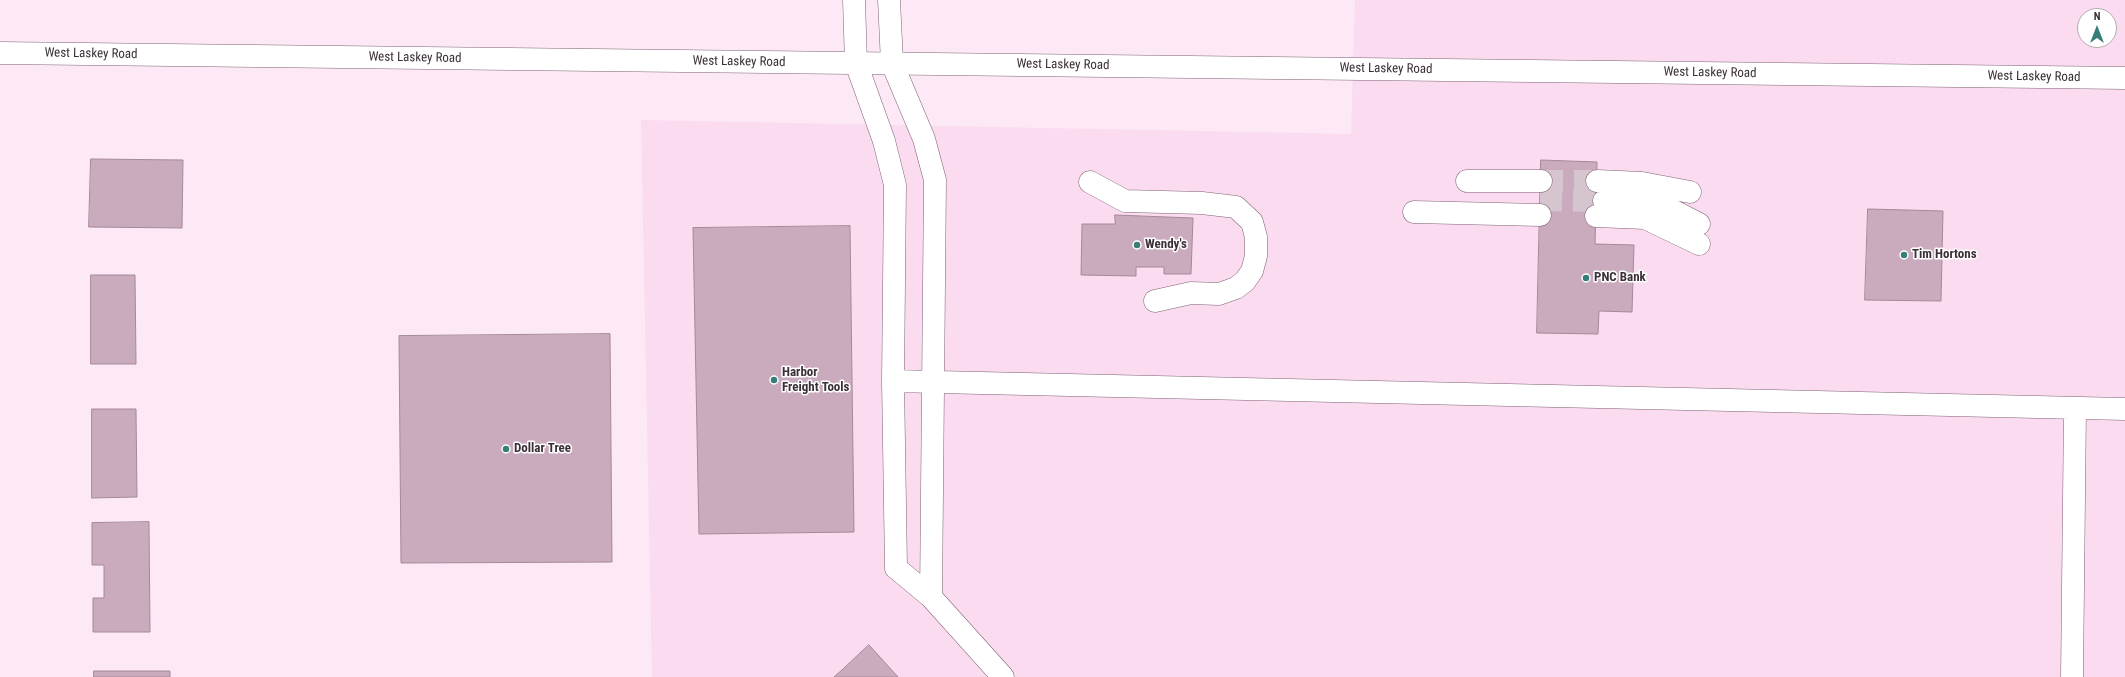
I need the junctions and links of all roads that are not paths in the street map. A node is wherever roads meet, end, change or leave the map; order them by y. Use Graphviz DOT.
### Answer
graph roads {
  1 [pos="854,0"];
  2 [pos="889,0"];
  3 [pos="0,53"];
  4 [pos="856,63"];
  5 [pos="892,63"];
  6 [pos="2125,78"];
  7 [pos="1467,181"];
  8 [pos="1090,182"];
  9 [pos="1690,192"];
  10 [pos="1438,198"];
  11 [pos="1540,199"];
  12 [pos="1414,212"];
  13 [pos="1699,234"];
  14 [pos="1155,301"];
  15 [pos="893,381"];
  16 [pos="934,382"];
  17 [pos="2075,408"];
  18 [pos="2125,409"];
  19 [pos="931,597"];
  20 [pos="1003,677"];
  21 [pos="2072,677"];
  1 -- 4 [label="main road"];
  2 -- 5 [label="main road"];
  3 -- 4 [label="main road, West Laskey Road"];
  4 -- 5 [label="main road, West Laskey Road"];
  4 -- 15 [label="main road"];
  5 -- 6 [label="main road, West Laskey Road"];
  5 -- 16 [label="main road"];
  7 -- 11 [label="main road"];
  8 -- 14 [label="main road"];
  9 -- 13 [label="main road"];
  10 -- 11 [label="main road"];
  11 -- 12 [label="main road"];
  15 -- 16 [label="main road"];
  15 -- 19 [label="main road"];
  16 -- 17 [label="main road"];
  16 -- 19 [label="main road"];
  17 -- 18 [label="main road"];
  17 -- 21 [label="main road"];
  19 -- 20 [label="main road"];
}
